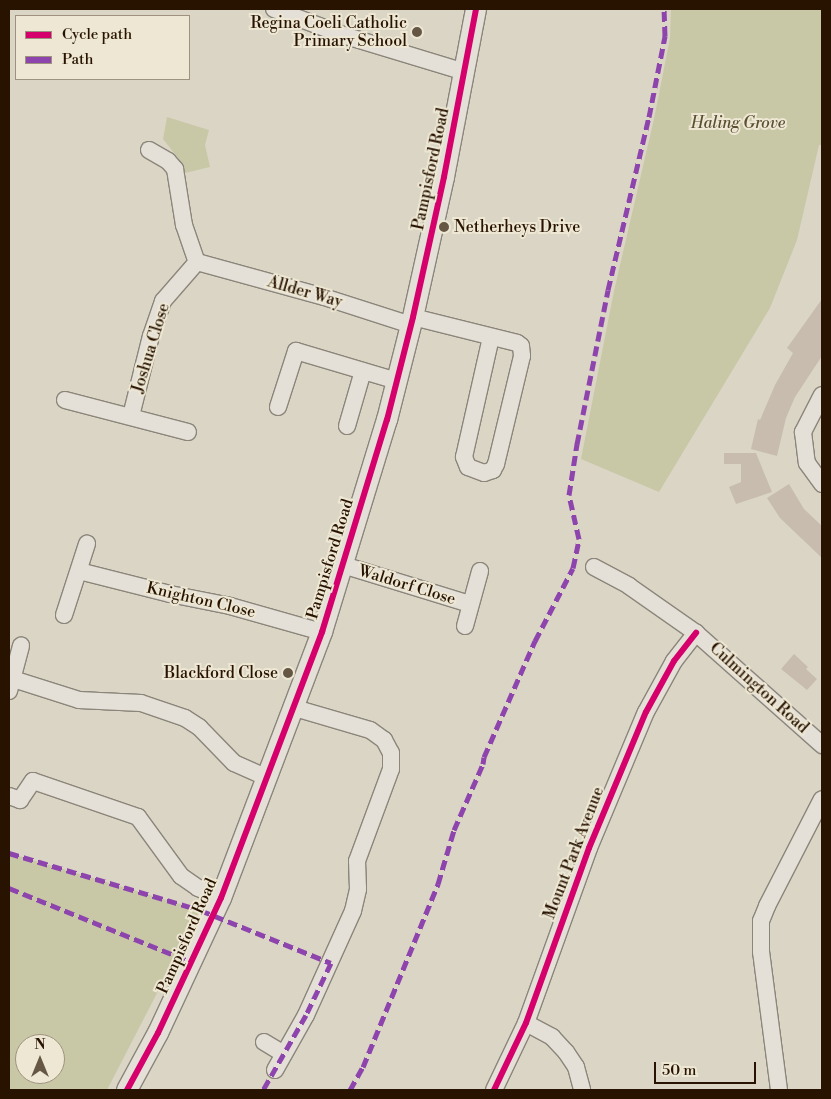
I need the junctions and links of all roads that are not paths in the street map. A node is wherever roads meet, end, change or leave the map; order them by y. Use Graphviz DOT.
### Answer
graph roads {
  1 [pos="274,9"];
  2 [pos="476,9"];
  3 [pos="465,72"];
  4 [pos="149,150"];
  5 [pos="198,262"];
  6 [pos="412,321"];
  7 [pos="491,337"];
  8 [pos="363,371"];
  9 [pos="397,381"];
  10 [pos="822,395"];
  11 [pos="65,400"];
  12 [pos="278,407"];
  13 [pos="131,416"];
  14 [pos="347,426"];
  15 [pos="188,432"];
  16 [pos="822,484"];
  17 [pos="87,544"];
  18 [pos="344,565"];
  19 [pos="594,567"];
  20 [pos="79,571"];
  21 [pos="480,571"];
  22 [pos="470,604"];
  23 [pos="64,615"];
  24 [pos="465,626"];
  25 [pos="322,632"];
  26 [pos="696,633"];
  27 [pos="22,646"];
  28 [pos="11,685"];
  29 [pos="295,708"];
  30 [pos="822,745"];
  31 [pos="268,778"];
  32 [pos="9,796"];
  33 [pos="822,800"];
  34 [pos="221,898"];
  35 [pos="526,1023"];
  36 [pos="264,1042"];
  37 [pos="284,1054"];
  38 [pos="275,1070"];
  39 [pos="127,1090"];
  40 [pos="494,1090"];
  41 [pos="582,1090"];
  42 [pos="779,1090"];
  1 -- 3 [label="street"];
  2 -- 3 [label="street, Pampisford Road"];
  3 -- 6 [label="street, Pampisford Road"];
  4 -- 5 [label="street"];
  5 -- 6 [label="street, Allder Way"];
  5 -- 13 [label="street, Joshua Close"];
  6 -- 7 [label="street"];
  6 -- 9 [label="street, Pampisford Road"];
  7 -- 7 [label="street"];
  8 -- 9 [label="street"];
  8 -- 12 [label="street"];
  8 -- 14 [label="street"];
  9 -- 18 [label="street, Pampisford Road"];
  10 -- 16 [label="street"];
  11 -- 13 [label="street"];
  13 -- 15 [label="street"];
  17 -- 20 [label="street"];
  18 -- 22 [label="street, Waldorf Close"];
  18 -- 25 [label="street, Pampisford Road"];
  19 -- 26 [label="street, Culmington Road"];
  20 -- 23 [label="street"];
  20 -- 25 [label="street, Knighton Close"];
  21 -- 22 [label="street, Waldorf Close"];
  22 -- 24 [label="street, Waldorf Close"];
  25 -- 29 [label="street, Pampisford Road"];
  26 -- 30 [label="street, Culmington Road"];
  26 -- 35 [label="street, Mount Park Avenue"];
  27 -- 28 [label="street"];
  28 -- 31 [label="street"];
  29 -- 31 [label="street, Pampisford Road"];
  29 -- 37 [label="street"];
  31 -- 34 [label="street, Pampisford Road"];
  32 -- 34 [label="street"];
  33 -- 42 [label="street"];
  34 -- 39 [label="street, Pampisford Road"];
  35 -- 40 [label="street, Mount Park Avenue"];
  35 -- 41 [label="street"];
  36 -- 37 [label="street"];
  37 -- 38 [label="street"];
}
